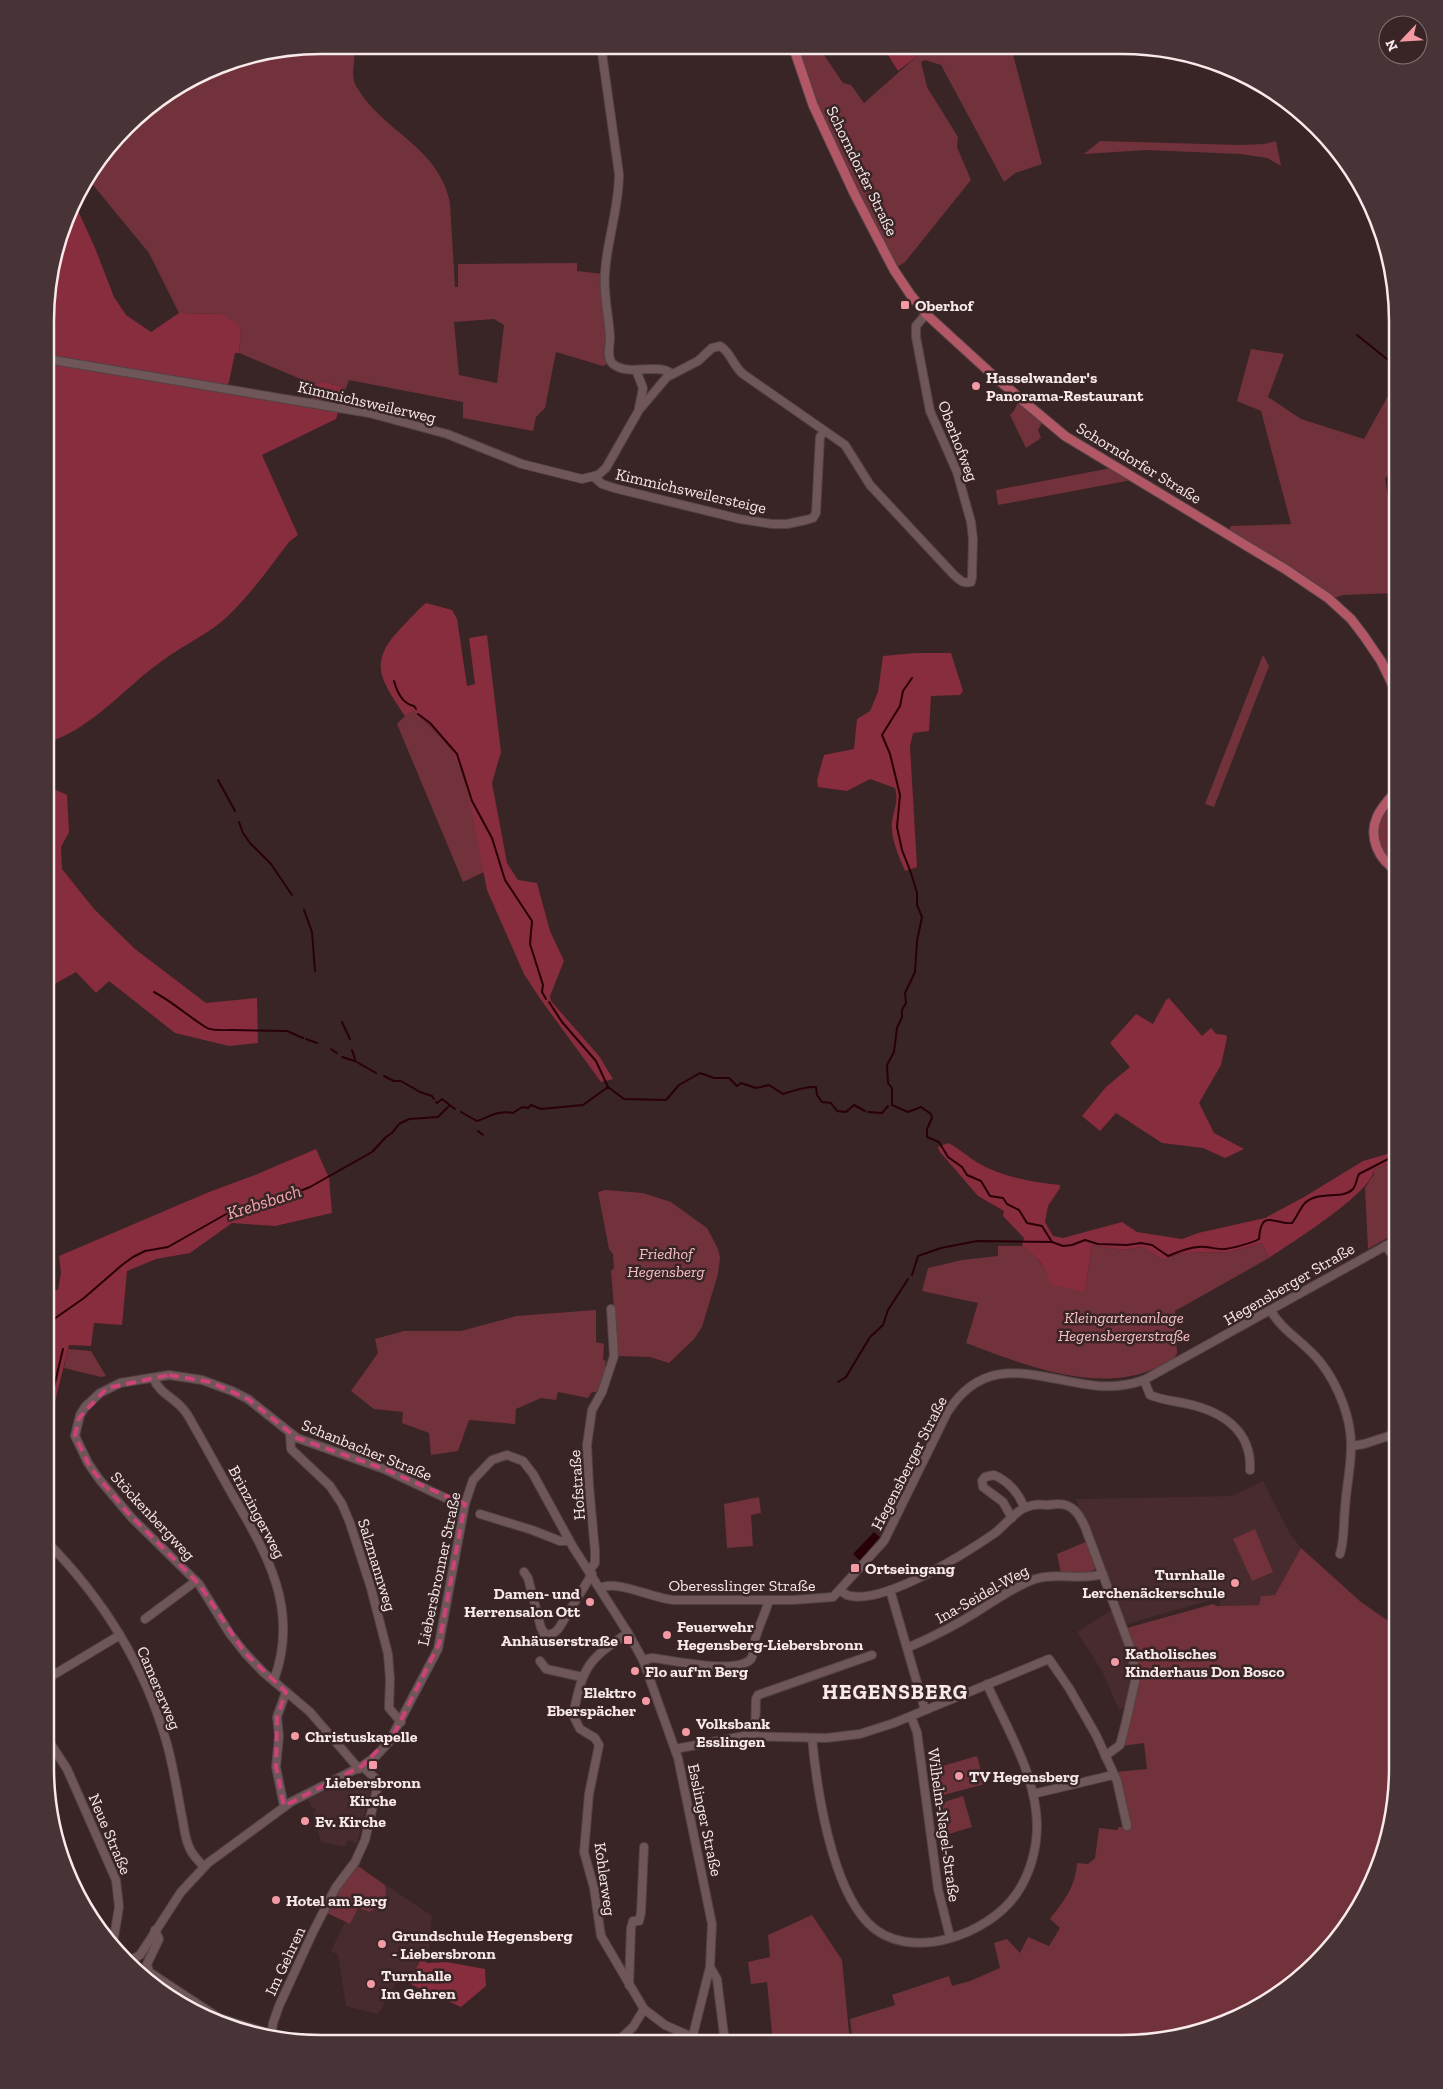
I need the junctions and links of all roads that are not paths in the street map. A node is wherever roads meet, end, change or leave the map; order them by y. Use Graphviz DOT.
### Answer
graph roads {
  1 [pos="602,54"];
  2 [pos="796,54"];
  3 [pos="926,314"];
  4 [pos="54,360"];
  5 [pos="636,370"];
  6 [pos="672,374"];
  7 [pos="639,410"];
  8 [pos="824,431"];
  9 [pos="594,477"];
  10 [pos="1389,677"];
  11 [pos="1389,800"];
  12 [pos="1389,865"];
  13 [pos="1389,1244"];
  14 [pos="1385,1246"];
  15 [pos="1389,1251"];
  16 [pos="611,1309"];
  17 [pos="1271,1310"];
  18 [pos="153,1378"];
  19 [pos="1144,1380"];
  20 [pos="290,1434"];
  21 [pos="1389,1436"];
  22 [pos="1352,1446"];
  23 [pos="1250,1470"];
  24 [pos="465,1504"];
  25 [pos="1024,1508"];
  26 [pos="480,1514"];
  27 [pos="1012,1518"];
  28 [pos="569,1541"];
  29 [pos="54,1550"];
  30 [pos="1340,1554"];
  31 [pos="524,1572"];
  32 [pos="591,1573"];
  33 [pos="1103,1574"];
  34 [pos="196,1580"];
  35 [pos="600,1588"];
  36 [pos="890,1590"];
  37 [pos="841,1591"];
  38 [pos="769,1600"];
  39 [pos="145,1619"];
  40 [pos="628,1633"];
  41 [pos="545,1634"];
  42 [pos="120,1635"];
  43 [pos="531,1643"];
  44 [pos="907,1648"];
  45 [pos="872,1655"];
  46 [pos="643,1660"];
  47 [pos="540,1661"];
  48 [pos="54,1675"];
  49 [pos="582,1677"];
  50 [pos="274,1680"];
  51 [pos="987,1684"];
  52 [pos="286,1692"];
  53 [pos="925,1710"];
  54 [pos="910,1716"];
  55 [pos="400,1722"];
  56 [pos="755,1736"];
  57 [pos="812,1738"];
  58 [pos="54,1749"];
  59 [pos="675,1749"];
  60 [pos="1105,1756"];
  61 [pos="361,1767"];
  62 [pos="1113,1774"];
  63 [pos="1033,1794"];
  64 [pos="284,1806"];
  65 [pos="1127,1826"];
  66 [pos="644,1847"];
  67 [pos="204,1867"];
  68 [pos="156,1930"];
  69 [pos="114,1937"];
  70 [pos="950,1937"];
  71 [pos="134,1959"];
  72 [pos="710,1967"];
  73 [pos="629,1984"];
  74 [pos="205,2009"];
  75 [pos="644,2009"];
  76 [pos="272,2031"];
  77 [pos="624,2035"];
  78 [pos="683,2035"];
  79 [pos="693,2035"];
  80 [pos="724,2035"];
  1 -- 5 [label="street"];
  2 -- 3 [label="main road, Schorndorfer Straße"];
  3 -- 8 [label="street, Oberhofweg"];
  3 -- 10 [label="main road, Schorndorfer Straße"];
  4 -- 9 [label="street, Kimmichsweilerweg"];
  5 -- 6 [label="street"];
  5 -- 7 [label="street"];
  6 -- 7 [label="street"];
  6 -- 8 [label="street"];
  7 -- 9 [label="street"];
  8 -- 9 [label="street, Kimmichsweilersteige"];
  11 -- 12 [label="main road"];
  13 -- 14 [label="street, Hegensberger Straße"];
  14 -- 15 [label="street"];
  14 -- 17 [label="street, Hegensberger Straße"];
  16 -- 32 [label="street, Hofstraße"];
  17 -- 19 [label="street, Hegensberger Straße"];
  17 -- 22 [label="street"];
  18 -- 20 [label="street, Schanbacher Straße"];
  18 -- 34 [label="street, Stöckenbergweg"];
  18 -- 50 [label="street, Brinzingerweg"];
  19 -- 23 [label="street"];
  19 -- 37 [label="street, Hegensberger Straße"];
  20 -- 24 [label="street, Schanbacher Straße"];
  20 -- 55 [label="street, Salzmannweg"];
  21 -- 22 [label="street"];
  22 -- 30 [label="street"];
  24 -- 28 [label="street, Liebersbronner Straße"];
  24 -- 55 [label="street, Liebersbronner Straße"];
  25 -- 27 [label="street, Oberesslinger Straße"];
  25 -- 27 [label="street"];
  25 -- 33 [label="street, Oberesslinger Straße"];
  26 -- 28 [label="street"];
  27 -- 36 [label="street, Oberesslinger Straße"];
  28 -- 32 [label="street, Liebersbronner Straße"];
  29 -- 42 [label="street, Camererweg"];
  31 -- 41 [label="street"];
  32 -- 35 [label="street, Esslinger Straße"];
  32 -- 41 [label="street"];
  33 -- 44 [label="street, Ina-Seidel-Weg"];
  33 -- 60 [label="street"];
  34 -- 39 [label="street"];
  34 -- 50 [label="street, Stöckenbergweg"];
  35 -- 38 [label="street, Oberesslinger Straße"];
  35 -- 40 [label="street, Esslinger Straße"];
  36 -- 37 [label="street, Oberesslinger Straße"];
  36 -- 44 [label="street"];
  37 -- 38 [label="street, Oberesslinger Straße"];
  38 -- 46 [label="street"];
  40 -- 46 [label="street, Esslinger Straße"];
  40 -- 49 [label="street"];
  41 -- 43 [label="street"];
  42 -- 48 [label="street"];
  42 -- 67 [label="street, Camererweg"];
  44 -- 53 [label="street"];
  45 -- 56 [label="street"];
  46 -- 59 [label="street, Esslinger Straße"];
  47 -- 49 [label="street"];
  49 -- 73 [label="street, Kohlerweg"];
  50 -- 52 [label="street, Stöckenbergweg"];
  51 -- 53 [label="street"];
  51 -- 60 [label="street"];
  51 -- 63 [label="street"];
  52 -- 61 [label="street, Stöckenbergweg"];
  52 -- 64 [label="street"];
  53 -- 54 [label="street"];
  54 -- 57 [label="street"];
  54 -- 70 [label="street, Wilhelm-Nagel-Straße"];
  55 -- 61 [label="street, Liebersbronner Straße"];
  56 -- 57 [label="street"];
  56 -- 59 [label="street"];
  57 -- 70 [label="street"];
  58 -- 69 [label="street, Neue Straße"];
  59 -- 72 [label="street, Esslinger Straße"];
  60 -- 62 [label="street"];
  61 -- 64 [label="street, Liebersbronner Straße"];
  61 -- 76 [label="street, Im Gehren"];
  62 -- 63 [label="street"];
  62 -- 65 [label="street"];
  63 -- 70 [label="street"];
  64 -- 67 [label="street"];
  66 -- 73 [label="street, Kohlerweg"];
  67 -- 68 [label="street"];
  68 -- 71 [label="street"];
  68 -- 74 [label="street"];
  72 -- 79 [label="street, Esslinger Straße"];
  72 -- 80 [label="street"];
  73 -- 75 [label="street, Kohlerweg"];
  75 -- 77 [label="street"];
  75 -- 78 [label="street, Kohlerweg"];
}
